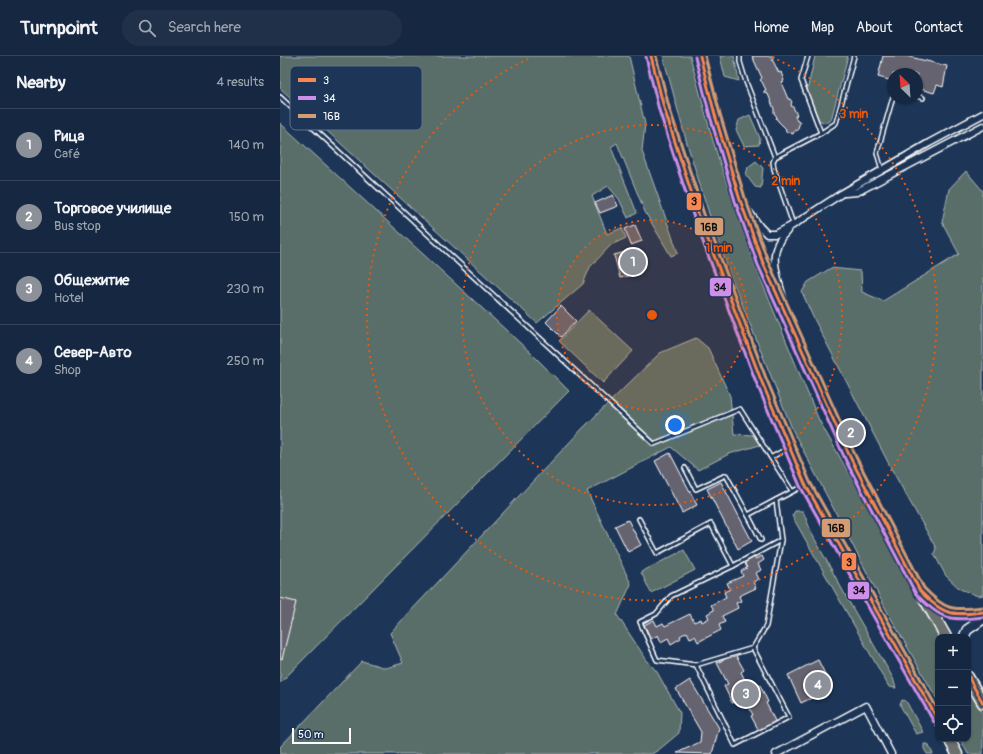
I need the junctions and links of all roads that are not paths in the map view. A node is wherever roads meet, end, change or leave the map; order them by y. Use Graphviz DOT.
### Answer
graph roads {
  1 [pos="651,56"];
  2 [pos="700,56"];
  3 [pos="740,56"];
  4 [pos="808,56"];
  5 [pos="854,56"];
  6 [pos="280,97"];
  7 [pos="891,104"];
  8 [pos="290,106"];
  9 [pos="983,114"];
  10 [pos="983,126"];
  11 [pos="316,130"];
  12 [pos="821,133"];
  13 [pos="775,157"];
  14 [pos="882,170"];
  15 [pos="841,194"];
  16 [pos="740,200"];
  17 [pos="793,225"];
  18 [pos="787,316"];
  19 [pos="789,447"];
  20 [pos="772,457"];
  21 [pos="685,468"];
  22 [pos="805,484"];
  23 [pos="792,491"];
  24 [pos="776,500"];
  25 [pos="748,515"];
  26 [pos="639,519"];
  27 [pos="761,540"];
  28 [pos="781,540"];
  29 [pos="733,566"];
  30 [pos="920,591"];
  31 [pos="983,612"];
  32 [pos="983,619"];
  33 [pos="944,634"];
  34 [pos="965,634"];
  35 [pos="753,648"];
  36 [pos="696,664"];
  37 [pos="971,681"];
  38 [pos="983,703"];
  39 [pos="935,715"];
  40 [pos="951,742"];
  41 [pos="776,754"];
  42 [pos="891,754"];
  43 [pos="958,754"];
  1 -- 19 [label="main road"];
  2 -- 16 [label="main road"];
  3 -- 13 [label="lane"];
  4 -- 12 [label="lane"];
  5 -- 12 [label="lane"];
  6 -- 8 [label="lane"];
  7 -- 14 [label="lane"];
  9 -- 14 [label="street"];
  10 -- 15 [label="street"];
  11 -- 20 [label="lane"];
  12 -- 13 [label="lane"];
  13 -- 17 [label="lane"];
  14 -- 15 [label="street"];
  15 -- 17 [label="street"];
  16 -- 17 [label="street"];
  16 -- 18 [label="main road"];
  17 -- 18 [label="street"];
  18 -- 30 [label="main road"];
  19 -- 20 [label="lane"];
  19 -- 22 [label="main road"];
  20 -- 23 [label="lane"];
  21 -- 25 [label="lane"];
  22 -- 23 [label="lane"];
  22 -- 39 [label="main road"];
  23 -- 24 [label="lane"];
  24 -- 25 [label="lane"];
  24 -- 28 [label="lane"];
  25 -- 27 [label="lane"];
  26 -- 29 [label="lane"];
  28 -- 29 [label="lane"];
  28 -- 35 [label="lane"];
  29 -- 36 [label="lane"];
  30 -- 31 [label="main road"];
  30 -- 33 [label="main road"];
  32 -- 34 [label="main road"];
  35 -- 36 [label="lane"];
  35 -- 36 [label="lane"];
  37 -- 38 [label="main road"];
  40 -- 43 [label="main road"];
  41 -- 42 [label="street"];
}
